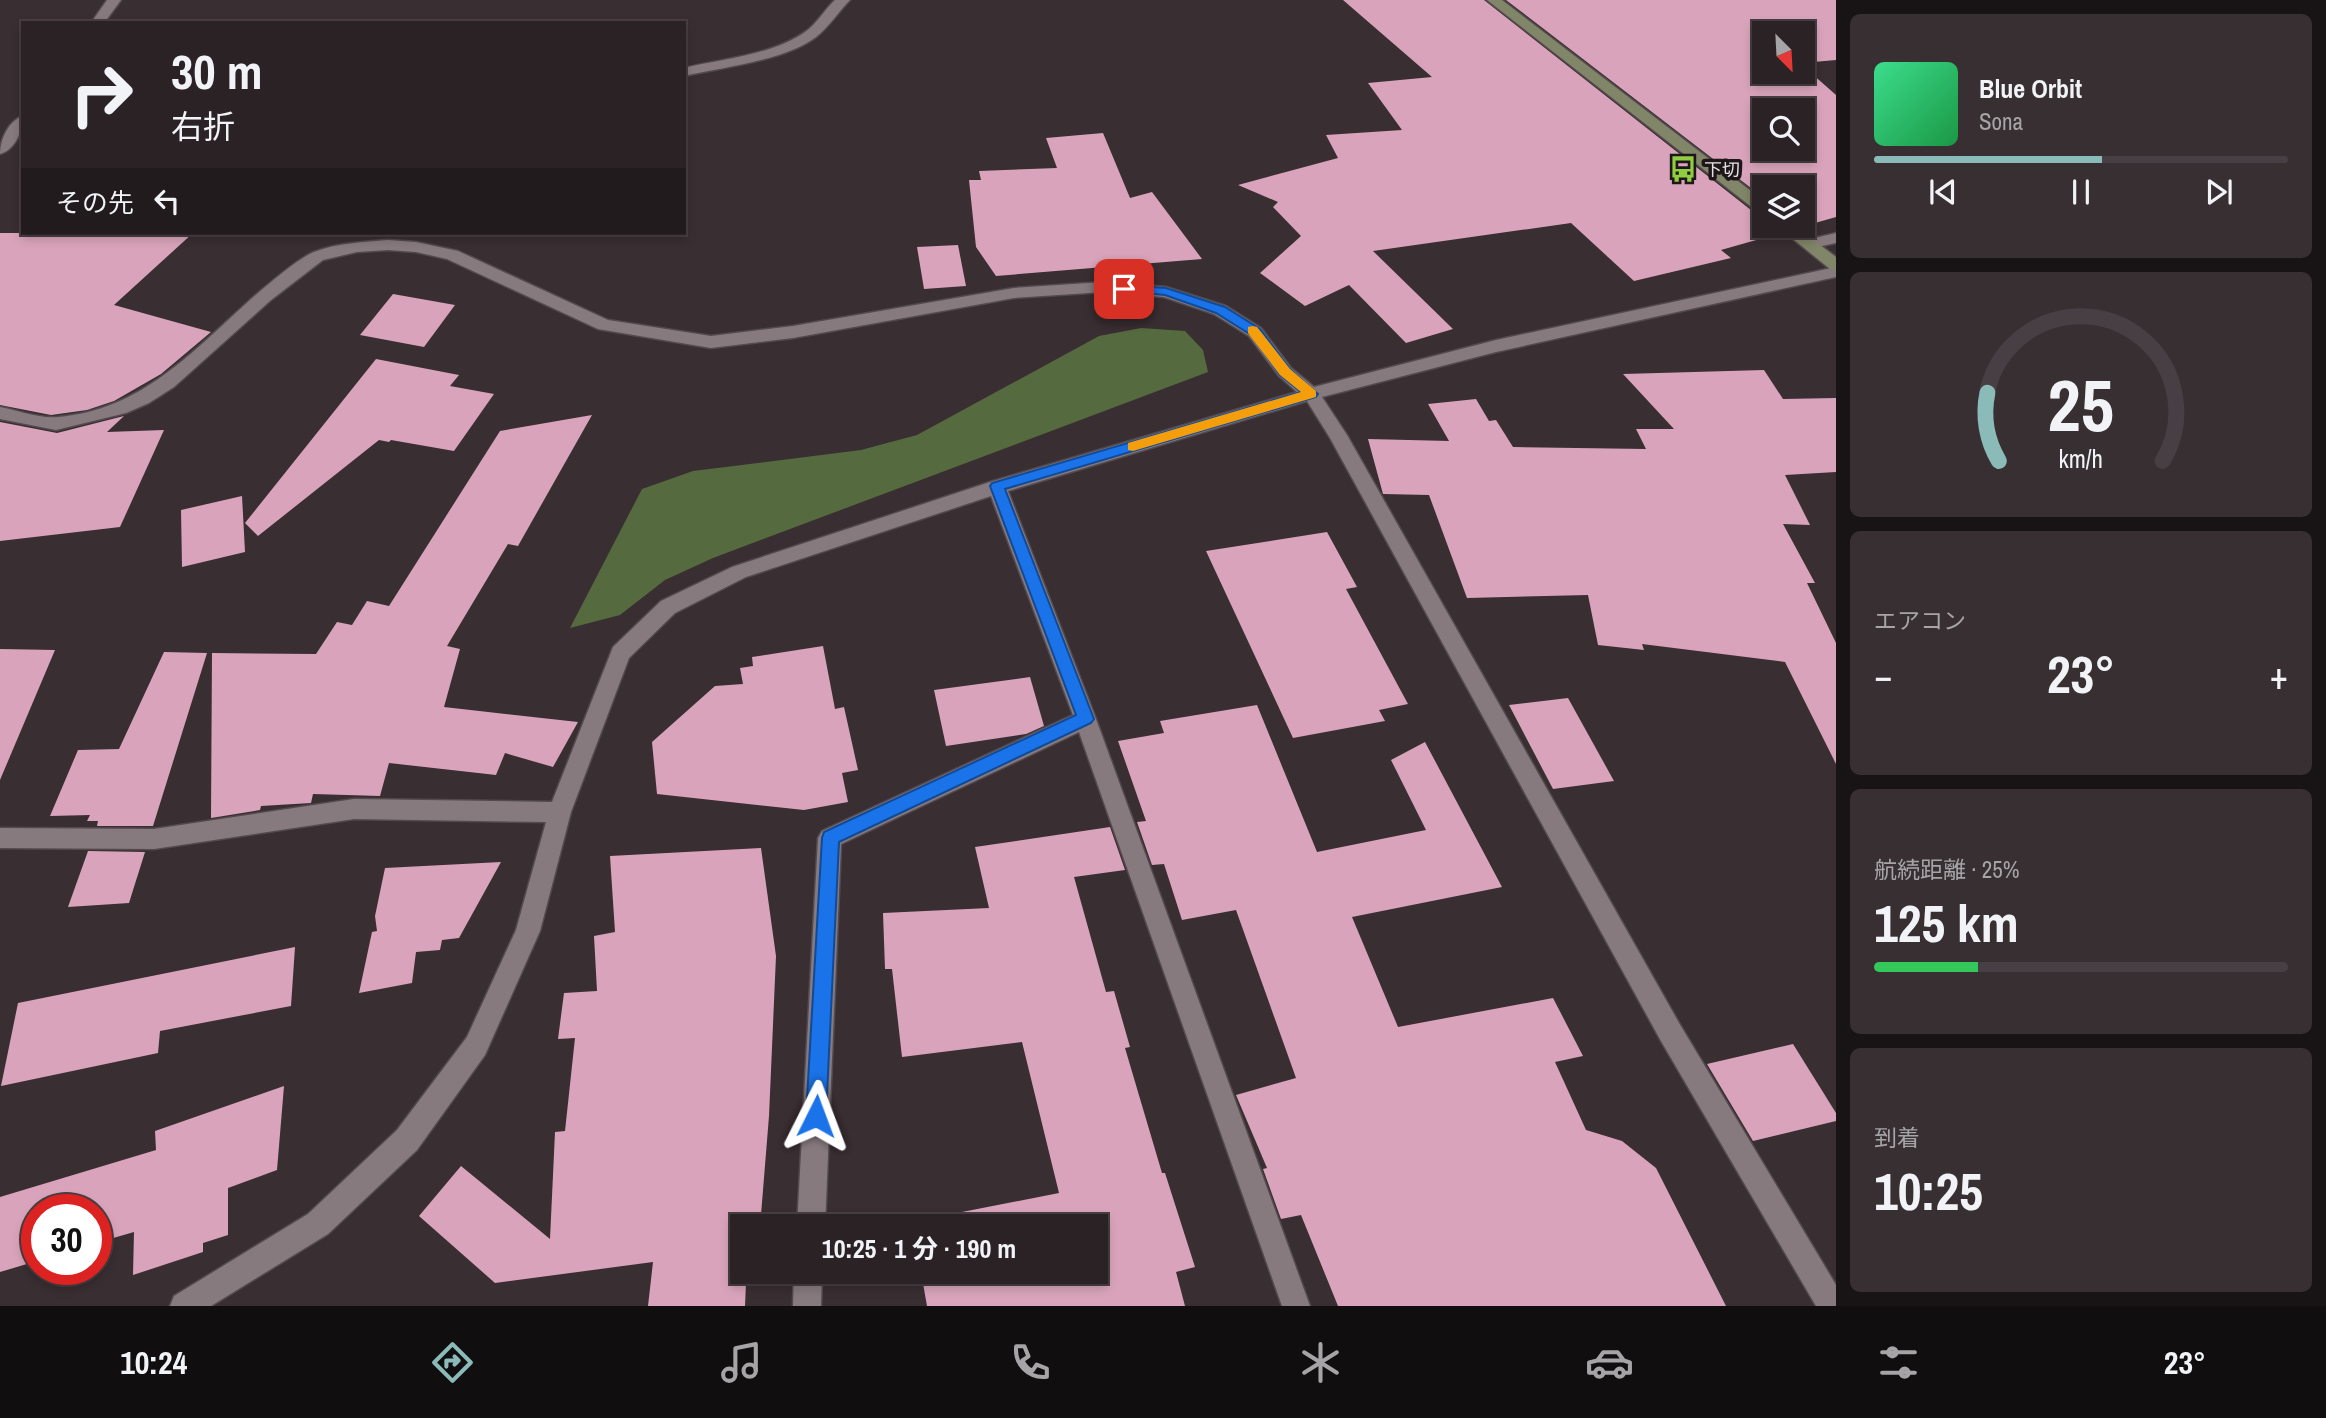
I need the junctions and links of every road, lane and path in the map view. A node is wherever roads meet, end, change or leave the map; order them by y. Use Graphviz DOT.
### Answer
graph roads {
  1 [pos="114,0"];
  2 [pos="843,0"];
  3 [pos="1493,0"];
  4 [pos="98,21"];
  5 [pos="686,72"];
  6 [pos="21,123"];
  7 [pos="0,150"];
  8 [pos="1752,200"];
  9 [pos="1800,238"];
  10 [pos="1836,238"];
  11 [pos="1808,244"];
  12 [pos="1836,265"];
  13 [pos="1836,272"];
  14 [pos="1311,394"];
  15 [pos="0,413"];
  16 [pos="997,486"];
  17 [pos="1085,719"];
  18 [pos="560,812"];
  19 [pos="0,838"];
  20 [pos="812,1214"];
  21 [pos="808,1284"];
  22 [pos="184,1306"];
  23 [pos="807,1306"];
  24 [pos="1296,1306"];
  25 [pos="1832,1306"];
  1 -- 4 [label="street"];
  2 -- 5 [label="street"];
  3 -- 8 [label="street"];
  6 -- 7 [label="street"];
  9 -- 11 [label="street"];
  10 -- 11 [label="street"];
  11 -- 12 [label="street"];
  13 -- 14 [label="street"];
  14 -- 15 [label="street"];
  14 -- 16 [label="street"];
  14 -- 25 [label="street"];
  16 -- 17 [label="street"];
  16 -- 18 [label="street"];
  17 -- 20 [label="street"];
  17 -- 24 [label="street"];
  18 -- 19 [label="street"];
  18 -- 22 [label="street"];
  21 -- 23 [label="street"];
}
